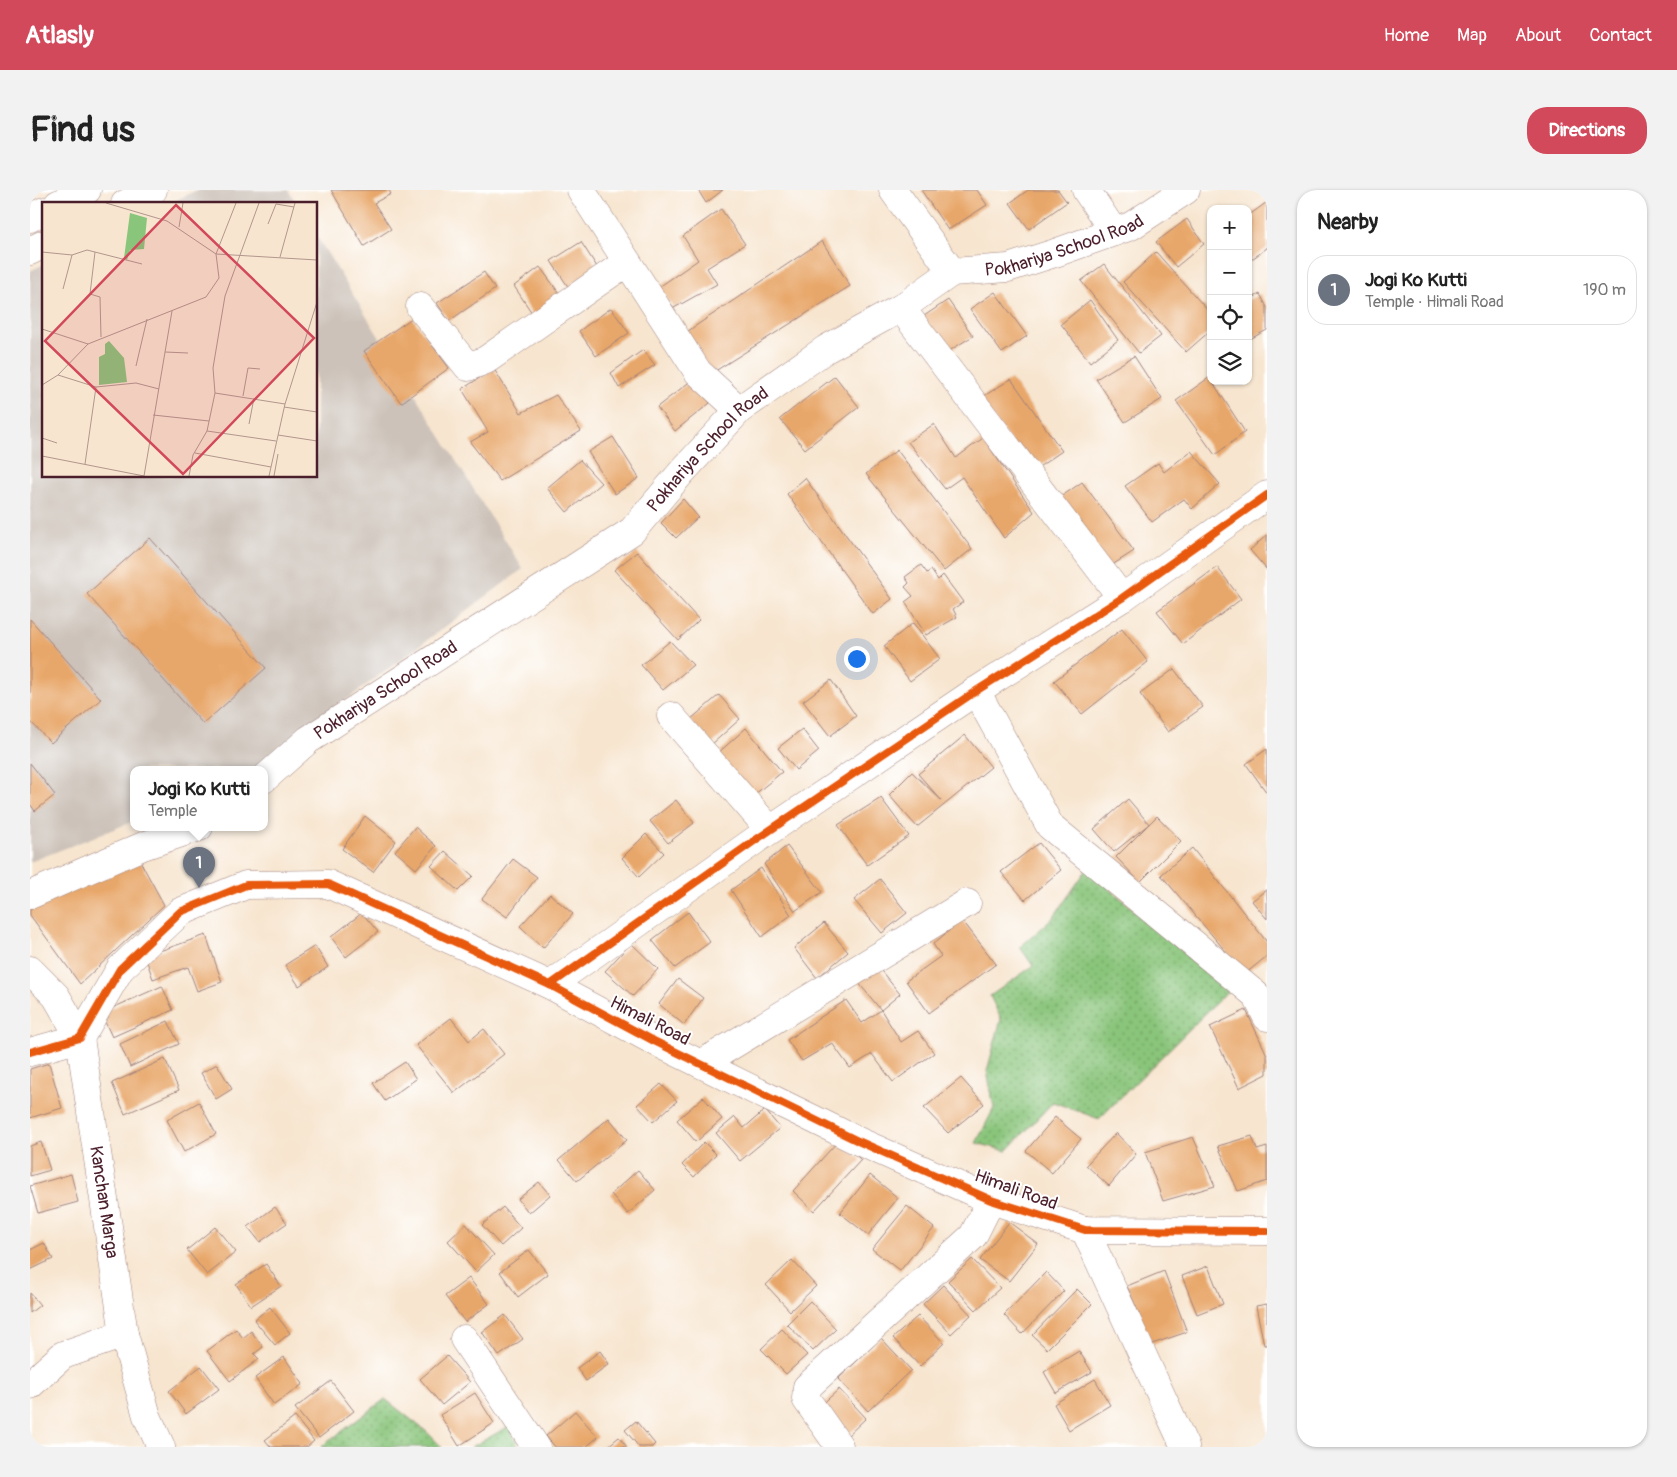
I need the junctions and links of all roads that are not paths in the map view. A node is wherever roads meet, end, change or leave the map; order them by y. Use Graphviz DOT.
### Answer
graph roads {
  1 [pos="86,190"];
  2 [pos="153,190"];
  3 [pos="893,190"];
  4 [pos="1086,190"];
  5 [pos="1186,190"];
  6 [pos="591,194"];
  7 [pos="62,202"];
  8 [pos="129,202"];
  9 [pos="42,212"];
  10 [pos="30,218"];
  11 [pos="1114,232"];
  12 [pos="42,245"];
  13 [pos="30,251"];
  14 [pos="627,262"];
  15 [pos="952,272"];
  16 [pos="420,307"];
  17 [pos="900,308"];
  18 [pos="738,410"];
  19 [pos="1267,495"];
  20 [pos="1122,598"];
  21 [pos="976,691"];
  22 [pos="671,716"];
  23 [pos="268,775"];
  24 [pos="770,830"];
  25 [pos="187,831"];
  26 [pos="30,895"];
  27 [pos="967,903"];
  28 [pos="30,970"];
  29 [pos="550,985"];
  30 [pos="1263,1000"];
  31 [pos="80,1038"];
  32 [pos="30,1052"];
  33 [pos="701,1064"];
  34 [pos="991,1200"];
  35 [pos="1085,1230"];
  36 [pos="1267,1231"];
  37 [pos="124,1334"];
  38 [pos="464,1339"];
  39 [pos="30,1385"];
  40 [pos="160,1447"];
  41 [pos="536,1447"];
  42 [pos="837,1447"];
  43 [pos="1185,1447"];
  1 -- 7 [label="street"];
  2 -- 8 [label="street"];
  3 -- 15 [label="street"];
  4 -- 11 [label="street"];
  5 -- 11 [label="street, Pokhariya School Road"];
  6 -- 14 [label="street"];
  9 -- 10 [label="street"];
  11 -- 15 [label="street, Pokhariya School Road"];
  12 -- 13 [label="street"];
  14 -- 16 [label="street"];
  14 -- 18 [label="street"];
  15 -- 17 [label="street, Pokhariya School Road"];
  17 -- 18 [label="street, Pokhariya School Road"];
  17 -- 20 [label="street"];
  18 -- 23 [label="street, Pokhariya School Road"];
  19 -- 20 [label="street"];
  20 -- 21 [label="street"];
  21 -- 24 [label="street"];
  21 -- 30 [label="street"];
  22 -- 24 [label="street"];
  24 -- 29 [label="street"];
  25 -- 26 [label="street"];
  27 -- 33 [label="street"];
  28 -- 31 [label="street, Kanchan Marga"];
  29 -- 31 [label="street, Himali Road"];
  29 -- 33 [label="street, Himali Road"];
  31 -- 32 [label="street"];
  31 -- 37 [label="street, Kanchan Marga"];
  33 -- 34 [label="street, Himali Road"];
  34 -- 35 [label="street, Himali Road"];
  34 -- 42 [label="street"];
  35 -- 36 [label="street, Himali Road"];
  35 -- 43 [label="street"];
  37 -- 39 [label="street"];
  37 -- 40 [label="street, Kanchan Marga"];
  38 -- 41 [label="street"];
}
